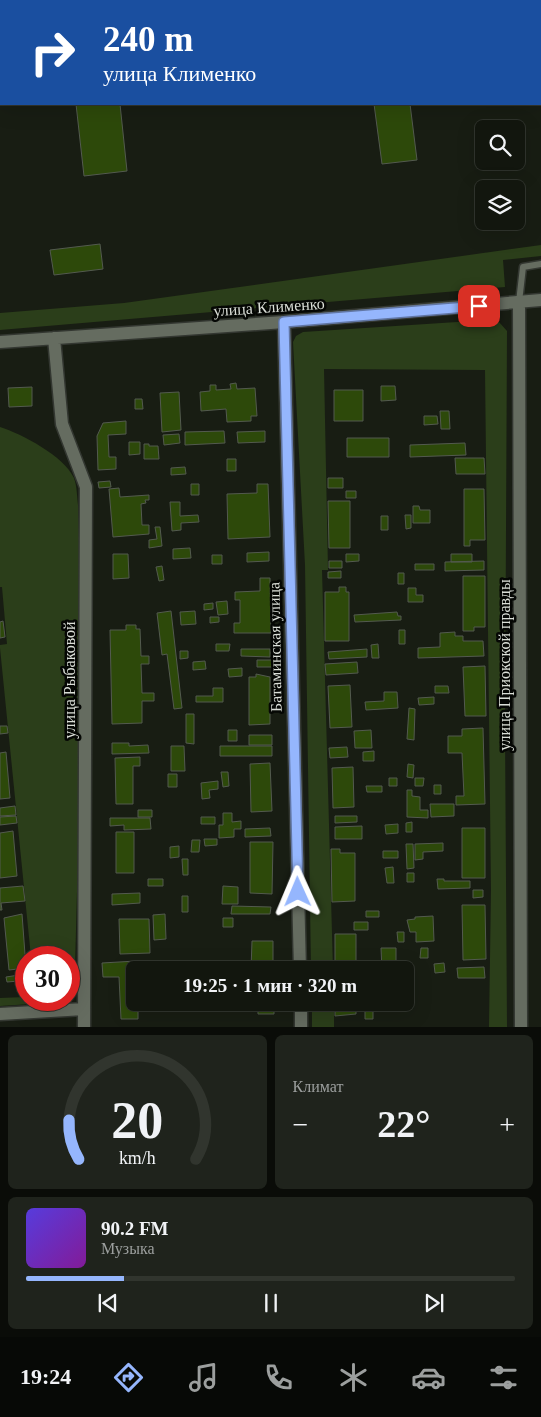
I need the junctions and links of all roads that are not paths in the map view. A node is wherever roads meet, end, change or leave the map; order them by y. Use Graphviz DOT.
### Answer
graph roads {
  1 [pos="541,264"];
  2 [pos="541,300"];
  3 [pos="518,302"];
  4 [pos="284,322"];
  5 [pos="54,338"];
  6 [pos="0,342"];
  7 [pos="300,961"];
  8 [pos="84,1009"];
  9 [pos="301,1011"];
  10 [pos="0,1014"];
  11 [pos="84,1027"];
  12 [pos="301,1027"];
  13 [pos="521,1027"];
  1 -- 3 [label="lane"];
  2 -- 3 [label="street, улица Клименко"];
  3 -- 4 [label="street, улица Клименко"];
  3 -- 13 [label="street, улица Приокской правды"];
  4 -- 5 [label="street, улица Клименко"];
  4 -- 7 [label="street, Батаминская улица"];
  5 -- 6 [label="street, улица Клименко"];
  5 -- 8 [label="street, улица Рыбаковой"];
  8 -- 10 [label="street"];
  8 -- 11 [label="street, улица Рыбаковой"];
  9 -- 12 [label="street"];
}
